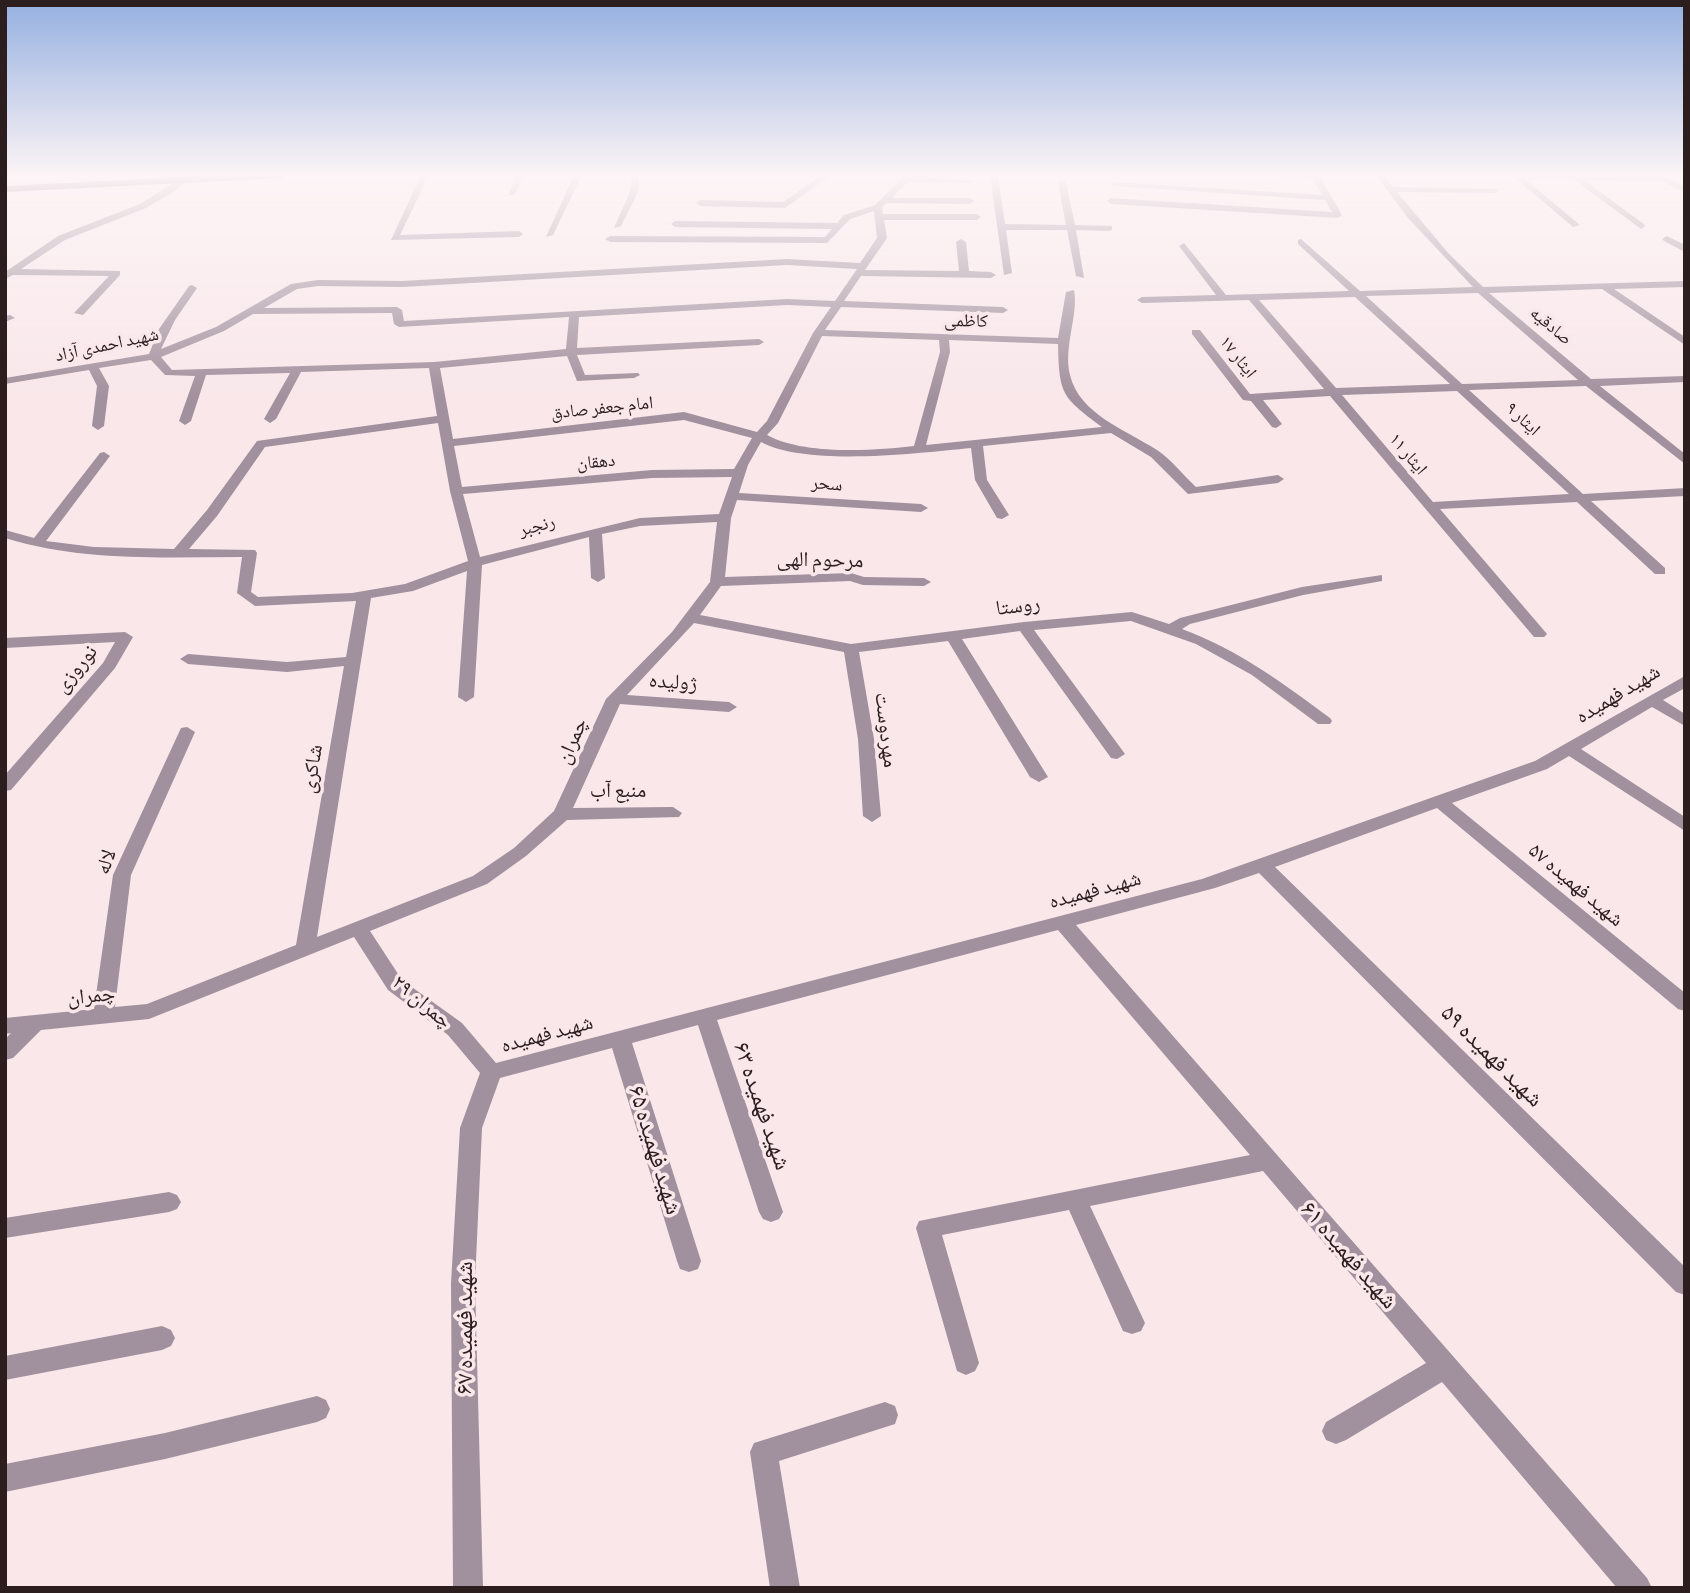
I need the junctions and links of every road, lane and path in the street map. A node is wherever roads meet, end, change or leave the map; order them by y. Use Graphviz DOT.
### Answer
graph roads {
  1 [pos="46,249"];
  2 [pos="874,249"];
  3 [pos="962,249"];
  4 [pos="1003,249"];
  5 [pos="1076,249"];
  6 [pos="1187,249"];
  7 [pos="1309,249"];
  8 [pos="1443,249"];
  9 [pos="860,269"];
  10 [pos="1007,273"];
  11 [pos="8,274"];
  12 [pos="964,274"];
  13 [pos="991,275"];
  14 [pos="1081,276"];
  15 [pos="1685,284"];
  16 [pos="1605,287"];
  17 [pos="192,288"];
  18 [pos="1480,291"];
  19 [pos="1071,292"];
  20 [pos="1361,294"];
  21 [pos="1252,297"];
  22 [pos="1223,298"];
  23 [pos="1142,300"];
  24 [pos="838,303"];
  25 [pos="1003,310"];
  26 [pos="250,311"];
  27 [pos="79,313"];
  28 [pos="574,314"];
  29 [pos="1196,332"];
  30 [pos="818,333"];
  31 [pos="944,338"];
  32 [pos="1063,341"];
  33 [pos="759,342"];
  34 [pos="1685,342"];
  35 [pos="571,352"];
  36 [pos="154,356"];
  37 [pos="434,365"];
  38 [pos="93,367"];
  39 [pos="296,370"];
  40 [pos="201,373"];
  41 [pos="634,375"];
  42 [pos="1685,379"];
  43 [pos="5,381"];
  44 [pos="1592,384"];
  45 [pos="1463,388"];
  46 [pos="1332,392"];
  47 [pos="1254,397"];
  48 [pos="270,419"];
  49 [pos="444,419"];
  50 [pos="185,421"];
  51 [pos="1276,424"];
  52 [pos="98,426"];
  53 [pos="1112,429"];
  54 [pos="760,436"];
  55 [pos="447,443"];
  56 [pos="977,445"];
  57 [pos="919,450"];
  58 [pos="104,456"];
  59 [pos="1685,460"];
  60 [pos="739,473"];
  61 [pos="1278,479"];
  62 [pos="456,491"];
  63 [pos="1685,492"];
  64 [pos="731,496"];
  65 [pos="1581,498"];
  66 [pos="1430,506"];
  67 [pos="921,508"];
  68 [pos="1002,515"];
  69 [pos="724,517"];
  70 [pos="594,531"];
  71 [pos="8,539"];
  72 [pos="37,543"];
  73 [pos="179,552"];
  74 [pos="475,563"];
  75 [pos="1660,571"];
  76 [pos="598,578"];
  77 [pos="1377,579"];
  78 [pos="717,582"];
  79 [pos="924,582"];
  80 [pos="364,595"];
  81 [pos="692,618"];
  82 [pos="1024,626"];
  83 [pos="1170,630"];
  84 [pos="1539,634"];
  85 [pos="953,636"];
  86 [pos="5,643"];
  87 [pos="851,649"];
  88 [pos="188,659"];
  89 [pos="353,661"];
  90 [pos="1685,681"];
  91 [pos="466,697"];
  92 [pos="614,699"];
  93 [pos="1652,701"];
  94 [pos="729,707"];
  95 [pos="1324,721"];
  96 [pos="1685,721"];
  97 [pos="187,732"];
  98 [pos="1570,749"];
  99 [pos="1117,754"];
  100 [pos="1039,777"];
  101 [pos="5,786"];
  102 [pos="1439,801"];
  103 [pos="673,813"];
  104 [pos="562,814"];
  105 [pos="872,816"];
  106 [pos="1685,825"];
  107 [pos="1261,864"];
  108 [pos="1062,922"];
  109 [pos="359,929"];
  110 [pos="305,950"];
  111 [pos="1685,1004"];
  112 [pos="103,1016"];
  113 [pos="705,1016"];
  114 [pos="35,1023"];
  115 [pos="5,1026"];
  116 [pos="620,1038"];
  117 [pos="5,1052"];
  118 [pos="491,1072"];
  119 [pos="1268,1161"];
  120 [pos="1076,1200"];
  121 [pos="169,1202"];
  122 [pos="771,1212"];
  123 [pos="5,1228"];
  124 [pos="689,1261"];
  125 [pos="1685,1284"];
  126 [pos="1132,1323"];
  127 [pos="162,1338"];
  128 [pos="966,1363"];
  129 [pos="1445,1366"];
  130 [pos="5,1368"];
  131 [pos="317,1409"];
  132 [pos="885,1415"];
  133 [pos="1336,1432"];
  134 [pos="5,1478"];
  135 [pos="468,1588"];
  136 [pos="785,1588"];
  137 [pos="1637,1588"];
  1 -- 11 [label="street"];
  2 -- 9 [label="street, چمران"];
  3 -- 12 [label="street"];
  4 -- 10 [label="street"];
  5 -- 14 [label="street"];
  6 -- 22 [label="street"];
  7 -- 20 [label="street, ایثار ۹"];
  8 -- 18 [label="street, صادقیه"];
  9 -- 12 [label="street, شهید احمدی آزاد"];
  9 -- 24 [label="street, چمران"];
  9 -- 26 [label="street, شهید احمدی آزاد"];
  11 -- 27 [label="street"];
  12 -- 13 [label="street, شهید احمدی آزاد"];
  15 -- 16 [label="street"];
  16 -- 18 [label="street"];
  16 -- 34 [label="street"];
  17 -- 36 [label="street"];
  18 -- 20 [label="street"];
  18 -- 44 [label="street, صادقیه"];
  19 -- 32 [label="street"];
  20 -- 21 [label="street"];
  20 -- 45 [label="street, ایثار ۹"];
  21 -- 22 [label="street"];
  21 -- 46 [label="street, ایثار ۱۱"];
  22 -- 23 [label="street"];
  24 -- 25 [label="street"];
  24 -- 28 [label="street"];
  24 -- 30 [label="street, چمران"];
  26 -- 28 [label="street"];
  26 -- 36 [label="street, شهید احمدی آزاد"];
  28 -- 35 [label="street"];
  29 -- 47 [label="street, ایثار ۱۷"];
  30 -- 31 [label="street, کاظمی"];
  30 -- 54 [label="street, چمران"];
  31 -- 32 [label="street, کاظمی"];
  31 -- 57 [label="street"];
  32 -- 53 [label="street"];
  33 -- 35 [label="street"];
  35 -- 37 [label="street"];
  35 -- 41 [label="street"];
  36 -- 38 [label="street, شهید احمدی آزاد"];
  36 -- 40 [label="street"];
  37 -- 39 [label="street"];
  37 -- 49 [label="street"];
  38 -- 43 [label="street, شهید احمدی آزاد"];
  38 -- 52 [label="street"];
  39 -- 40 [label="street"];
  39 -- 48 [label="street"];
  40 -- 50 [label="street"];
  42 -- 44 [label="street, ایثار ۱۷"];
  44 -- 45 [label="street, ایثار ۱۷"];
  44 -- 59 [label="street, صادقیه"];
  45 -- 46 [label="street, ایثار ۱۷"];
  45 -- 65 [label="street, ایثار ۹"];
  46 -- 47 [label="street, ایثار ۱۷"];
  46 -- 66 [label="street, ایثار ۱۱"];
  47 -- 51 [label="street, ایثار ۱۷"];
  49 -- 55 [label="street"];
  49 -- 73 [label="street"];
  53 -- 56 [label="street, امام جعفر صادق"];
  53 -- 61 [label="street"];
  54 -- 55 [label="street, امام جعفر صادق"];
  54 -- 57 [label="street, امام جعفر صادق"];
  54 -- 60 [label="street, چمران"];
  55 -- 62 [label="street"];
  56 -- 57 [label="street, امام جعفر صادق"];
  56 -- 68 [label="street"];
  58 -- 72 [label="street"];
  60 -- 62 [label="street, دهقان"];
  60 -- 64 [label="street, چمران"];
  62 -- 74 [label="street"];
  63 -- 65 [label="street"];
  64 -- 67 [label="street, سحر"];
  64 -- 69 [label="street, چمران"];
  65 -- 66 [label="street"];
  65 -- 75 [label="street, ایثار ۹"];
  66 -- 84 [label="street, ایثار ۱۱"];
  69 -- 70 [label="street, رنجبر"];
  69 -- 78 [label="street, چمران"];
  70 -- 74 [label="street, رنجبر"];
  70 -- 76 [label="street"];
  71 -- 72 [label="street"];
  72 -- 73 [label="street"];
  73 -- 80 [label="street, رنجبر"];
  74 -- 80 [label="street, رنجبر"];
  74 -- 91 [label="street"];
  77 -- 83 [label="street"];
  78 -- 79 [label="street, مرحوم الهی"];
  78 -- 81 [label="street, چمران"];
  80 -- 89 [label="street, شاکری"];
  81 -- 87 [label="street, روستا"];
  81 -- 92 [label="street, چمران"];
  82 -- 83 [label="street, روستا"];
  82 -- 85 [label="street, روستا"];
  82 -- 99 [label="street"];
  83 -- 95 [label="street, روستا"];
  85 -- 87 [label="street, روستا"];
  85 -- 100 [label="street"];
  86 -- 101 [label="street, نوروزی"];
  87 -- 105 [label="street, مهردوست"];
  88 -- 89 [label="street"];
  89 -- 110 [label="street, شاکری"];
  90 -- 93 [label="street, شهید فهمیده"];
  92 -- 94 [label="street, ژولیده"];
  92 -- 104 [label="street, چمران"];
  93 -- 96 [label="street"];
  93 -- 98 [label="street, شهید فهمیده"];
  97 -- 112 [label="street, لاله"];
  98 -- 102 [label="street, شهید فهمیده"];
  98 -- 106 [label="street"];
  102 -- 107 [label="street, شهید فهمیده"];
  102 -- 111 [label="street, شهید فهمیده ۵۷"];
  103 -- 104 [label="street, منبع آب"];
  104 -- 109 [label="street, چمران"];
  107 -- 108 [label="street, شهید فهمیده"];
  107 -- 125 [label="street, شهید فهمیده ۵۹"];
  108 -- 113 [label="street, شهید فهمیده"];
  108 -- 119 [label="street, شهید فهمیده ۶۱"];
  109 -- 110 [label="street, چمران"];
  109 -- 118 [label="street, چمران ۲۹"];
  110 -- 112 [label="street, چمران"];
  112 -- 114 [label="street, چمران"];
  113 -- 116 [label="street, شهید فهمیده"];
  113 -- 122 [label="street, شهید فهمیده ۶۳"];
  114 -- 115 [label="street, چمران"];
  114 -- 117 [label="street"];
  116 -- 118 [label="street, شهید فهمیده"];
  116 -- 124 [label="street, شهید فهمیده ۶۵"];
  118 -- 135 [label="street, شهید فهمیده ۶۷"];
  119 -- 120 [label="street"];
  119 -- 129 [label="street, شهید فهمیده ۶۱"];
  120 -- 126 [label="street"];
  120 -- 128 [label="street"];
  121 -- 123 [label="street"];
  127 -- 130 [label="street"];
  129 -- 133 [label="street"];
  129 -- 137 [label="street, شهید فهمیده ۶۱"];
  131 -- 134 [label="street"];
  132 -- 136 [label="street"];
}
